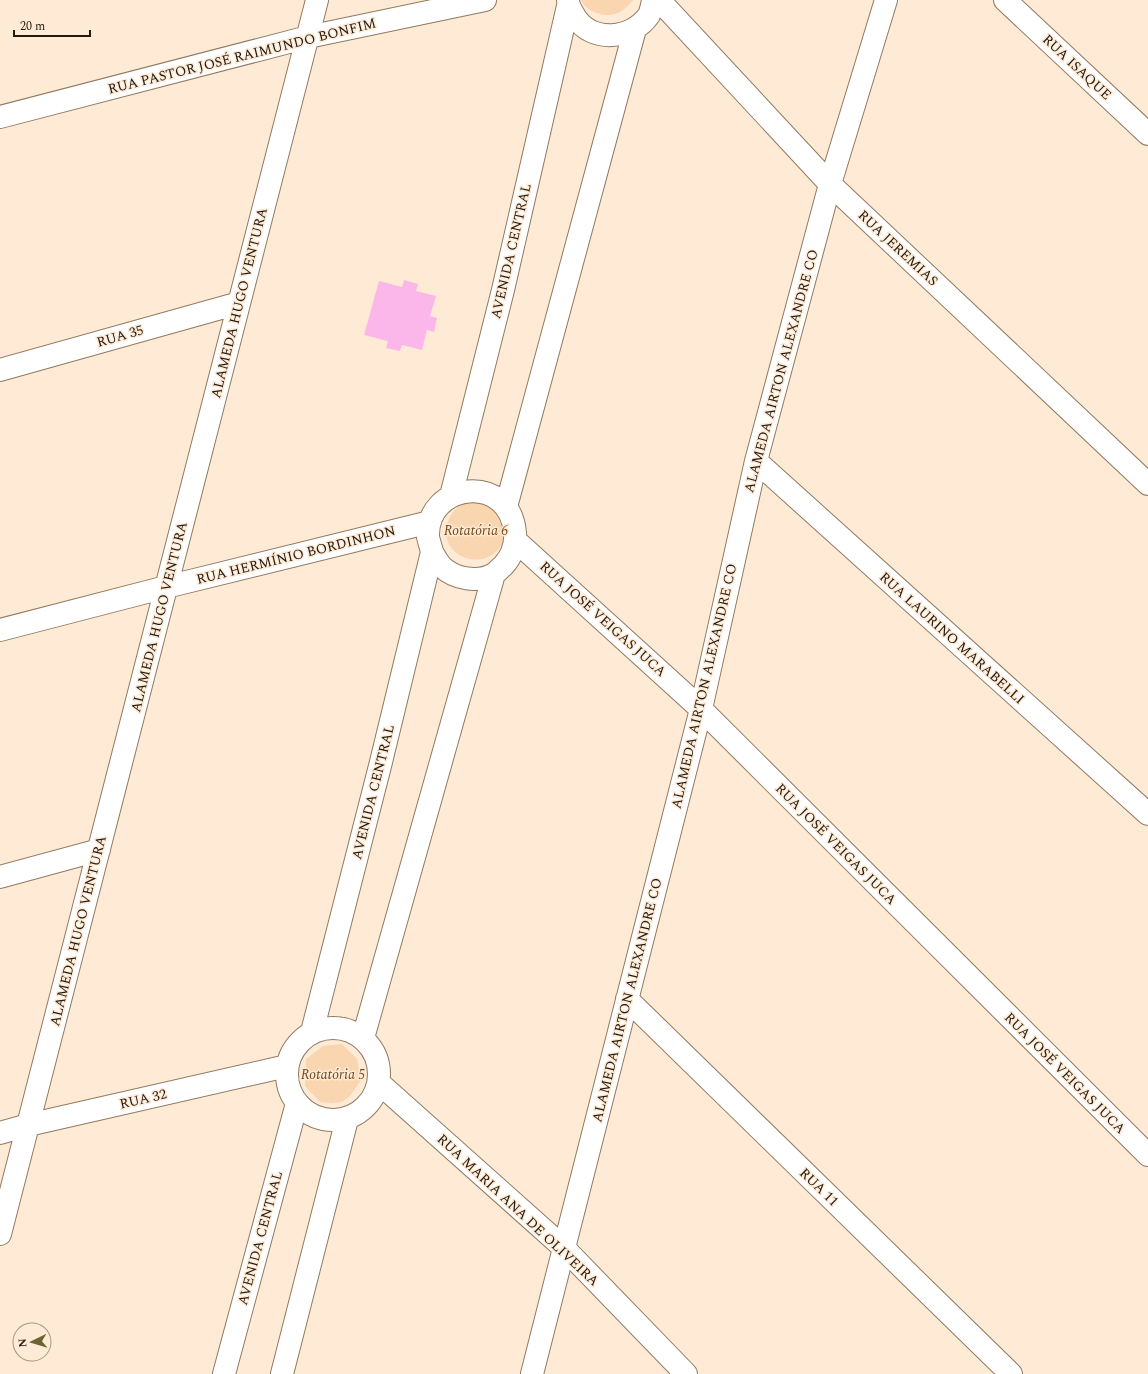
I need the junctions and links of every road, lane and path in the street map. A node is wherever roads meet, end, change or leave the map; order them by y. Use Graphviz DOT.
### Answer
graph roads {
  1 [pos="317,0"];
  2 [pos="485,0"];
  3 [pos="653,0"];
  4 [pos="659,0"];
  5 [pos="886,0"];
  6 [pos="1005,0"];
  7 [pos="568,3"];
  8 [pos="635,29"];
  9 [pos="308,37"];
  10 [pos="0,117"];
  11 [pos="1148,134"];
  12 [pos="830,184"];
  13 [pos="239,303"];
  14 [pos="0,370"];
  15 [pos="756,461"];
  16 [pos="1148,484"];
  17 [pos="451,496"];
  18 [pos="506,507"];
  19 [pos="430,522"];
  20 [pos="516,541"];
  21 [pos="432,552"];
  22 [pos="494,574"];
  23 [pos="166,587"];
  24 [pos="0,630"];
  25 [pos="701,708"];
  26 [pos="1148,814"];
  27 [pos="99,850"];
  28 [pos="0,878"];
  29 [pos="627,999"];
  30 [pos="312,1032"];
  31 [pos="363,1038"];
  32 [pos="287,1066"];
  33 [pos="379,1083"];
  34 [pos="297,1103"];
  35 [pos="347,1119"];
  36 [pos="28,1125"];
  37 [pos="0,1134"];
  38 [pos="1148,1156"];
  39 [pos="0,1234"];
  40 [pos="564,1248"];
  41 [pos="224,1374"];
  42 [pos="282,1374"];
  43 [pos="532,1374"];
  44 [pos="686,1374"];
  45 [pos="1011,1374"];
  1 -- 9 [label="street, ALAMEDA HUGO VENTURA"];
  2 -- 9 [label="street, RUA PASTOR JOSÉ RAIMUNDO BONFIM"];
  3 -- 8 [label="street"];
  4 -- 12 [label="street, RUA JEREMIAS"];
  5 -- 12 [label="street, ALAMEDA AIRTON ALEXANDRE CO"];
  6 -- 11 [label="street, RUA ISAQUE"];
  7 -- 8 [label="street"];
  7 -- 17 [label="street, AVENIDA CENTRAL"];
  8 -- 18 [label="street"];
  9 -- 10 [label="street, RUA PASTOR JOSÉ RAIMUNDO BONFIM"];
  9 -- 13 [label="street, ALAMEDA HUGO VENTURA"];
  12 -- 15 [label="street, ALAMEDA AIRTON ALEXANDRE CO"];
  12 -- 16 [label="street, RUA JEREMIAS"];
  13 -- 14 [label="street, RUA 35"];
  13 -- 23 [label="street, ALAMEDA HUGO VENTURA"];
  15 -- 25 [label="street, ALAMEDA AIRTON ALEXANDRE CO"];
  15 -- 26 [label="street, RUA LAURINO MARABELLI"];
  17 -- 18 [label="street"];
  17 -- 19 [label="street"];
  18 -- 20 [label="street"];
  19 -- 21 [label="street"];
  19 -- 23 [label="street, RUA HERMÍNIO BORDINHON"];
  20 -- 22 [label="street"];
  20 -- 25 [label="street, RUA JOSÉ VEIGAS JUCA"];
  21 -- 22 [label="street"];
  21 -- 30 [label="street, AVENIDA CENTRAL"];
  22 -- 31 [label="street"];
  23 -- 24 [label="street, RUA HERMÍNIO BORDINHON"];
  23 -- 27 [label="street, ALAMEDA HUGO VENTURA"];
  25 -- 29 [label="street, ALAMEDA AIRTON ALEXANDRE CO"];
  25 -- 38 [label="street, RUA JOSÉ VEIGAS JUCA"];
  27 -- 28 [label="street"];
  27 -- 36 [label="street, ALAMEDA HUGO VENTURA"];
  29 -- 40 [label="street, ALAMEDA AIRTON ALEXANDRE CO"];
  29 -- 45 [label="street, RUA 11"];
  30 -- 31 [label="street"];
  30 -- 32 [label="street"];
  31 -- 33 [label="street"];
  32 -- 34 [label="street"];
  32 -- 36 [label="street, RUA 32"];
  33 -- 35 [label="street"];
  33 -- 40 [label="street, RUA MARIA ANA DE OLIVEIRA"];
  34 -- 35 [label="street"];
  34 -- 41 [label="street, AVENIDA CENTRAL"];
  35 -- 42 [label="street"];
  36 -- 37 [label="street, RUA 32"];
  36 -- 39 [label="street, ALAMEDA HUGO VENTURA"];
  40 -- 43 [label="street, ALAMEDA AIRTON ALEXANDRE CO"];
  40 -- 44 [label="street, RUA MARIA ANA DE OLIVEIRA"];
}
